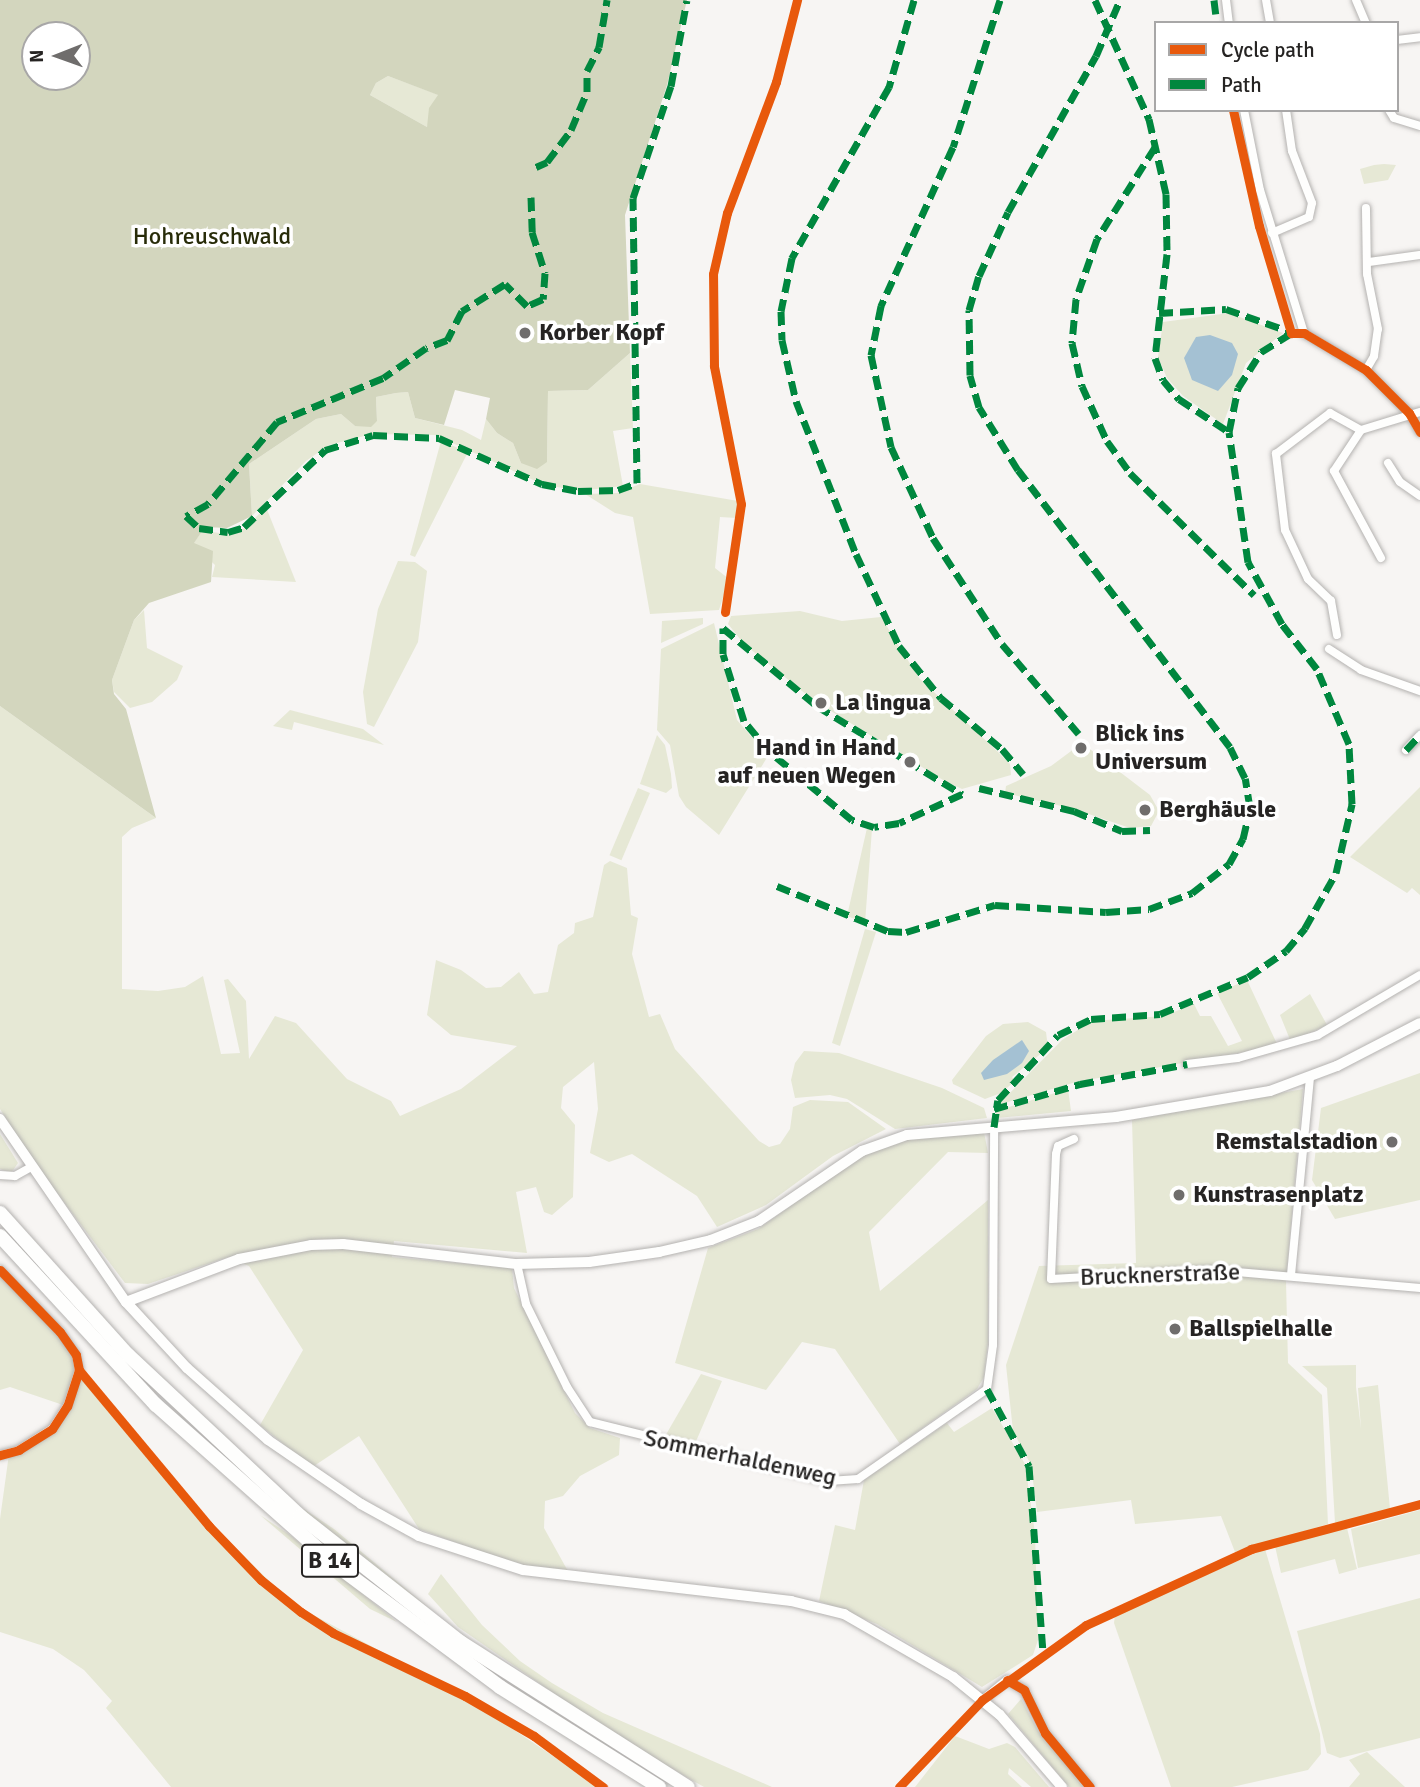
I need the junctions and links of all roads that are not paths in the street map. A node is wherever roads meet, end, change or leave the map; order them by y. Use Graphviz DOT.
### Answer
graph roads {
  1 [pos="1226,0"];
  2 [pos="1266,0"];
  3 [pos="1356,0"];
  4 [pos="1229,21"];
  5 [pos="1270,21"];
  6 [pos="1365,21"];
  7 [pos="1420,37"];
  8 [pos="1399,40"];
  9 [pos="1244,112"];
  10 [pos="1286,112"];
  11 [pos="1390,112"];
  12 [pos="1420,126"];
  13 [pos="1366,208"];
  14 [pos="1272,233"];
  15 [pos="1420,255"];
  16 [pos="1369,262"];
  17 [pos="1366,370"];
  18 [pos="1420,412"];
  19 [pos="1409,413"];
  20 [pos="1361,430"];
  21 [pos="1420,432"];
  22 [pos="1388,463"];
  23 [pos="1420,496"];
  24 [pos="1381,558"];
  25 [pos="1337,635"];
  26 [pos="1329,649"];
  27 [pos="1420,691"];
  28 [pos="1420,735"];
  29 [pos="1406,750"];
  30 [pos="1420,975"];
  31 [pos="1420,1023"];
  32 [pos="1187,1064"];
  33 [pos="1310,1079"];
  34 [pos="0,1119"];
  35 [pos="994,1127"];
  36 [pos="1074,1139"];
  37 [pos="31,1167"];
  38 [pos="0,1175"];
  39 [pos="0,1213"];
  40 [pos="0,1236"];
  41 [pos="517,1264"];
  42 [pos="0,1270"];
  43 [pos="1291,1275"];
  44 [pos="1420,1288"];
  45 [pos="126,1302"];
  46 [pos="0,1455"];
  47 [pos="982,1700"];
  48 [pos="659,1787"];
  49 [pos="688,1787"];
  50 [pos="1062,1787"];
  51 [pos="1090,1787"];
  1 -- 4 [label="street"];
  2 -- 5 [label="street"];
  3 -- 6 [label="street"];
  7 -- 8 [label="street"];
  9 -- 14 [label="street"];
  10 -- 14 [label="street"];
  11 -- 12 [label="street"];
  13 -- 16 [label="street"];
  14 -- 17 [label="street"];
  15 -- 16 [label="street"];
  16 -- 17 [label="street"];
  17 -- 19 [label="street"];
  18 -- 19 [label="street"];
  19 -- 20 [label="street"];
  19 -- 21 [label="street"];
  20 -- 24 [label="street"];
  20 -- 25 [label="street"];
  22 -- 23 [label="street"];
  26 -- 27 [label="street"];
  28 -- 29 [label="street"];
  30 -- 32 [label="street"];
  31 -- 33 [label="street"];
  33 -- 35 [label="street"];
  33 -- 43 [label="street"];
  34 -- 37 [label="street"];
  35 -- 41 [label="street"];
  35 -- 41 [label="street, Sommerhaldenweg"];
  36 -- 43 [label="street, Brucknerstraße"];
  37 -- 38 [label="street"];
  37 -- 45 [label="street"];
  39 -- 49 [label="highway, B 14"];
  40 -- 48 [label="highway, B 14"];
  41 -- 45 [label="street"];
  42 -- 46 [label="street"];
  43 -- 44 [label="street, Brucknerstraße"];
  45 -- 47 [label="street"];
  47 -- 50 [label="street"];
  47 -- 51 [label="street"];
}
